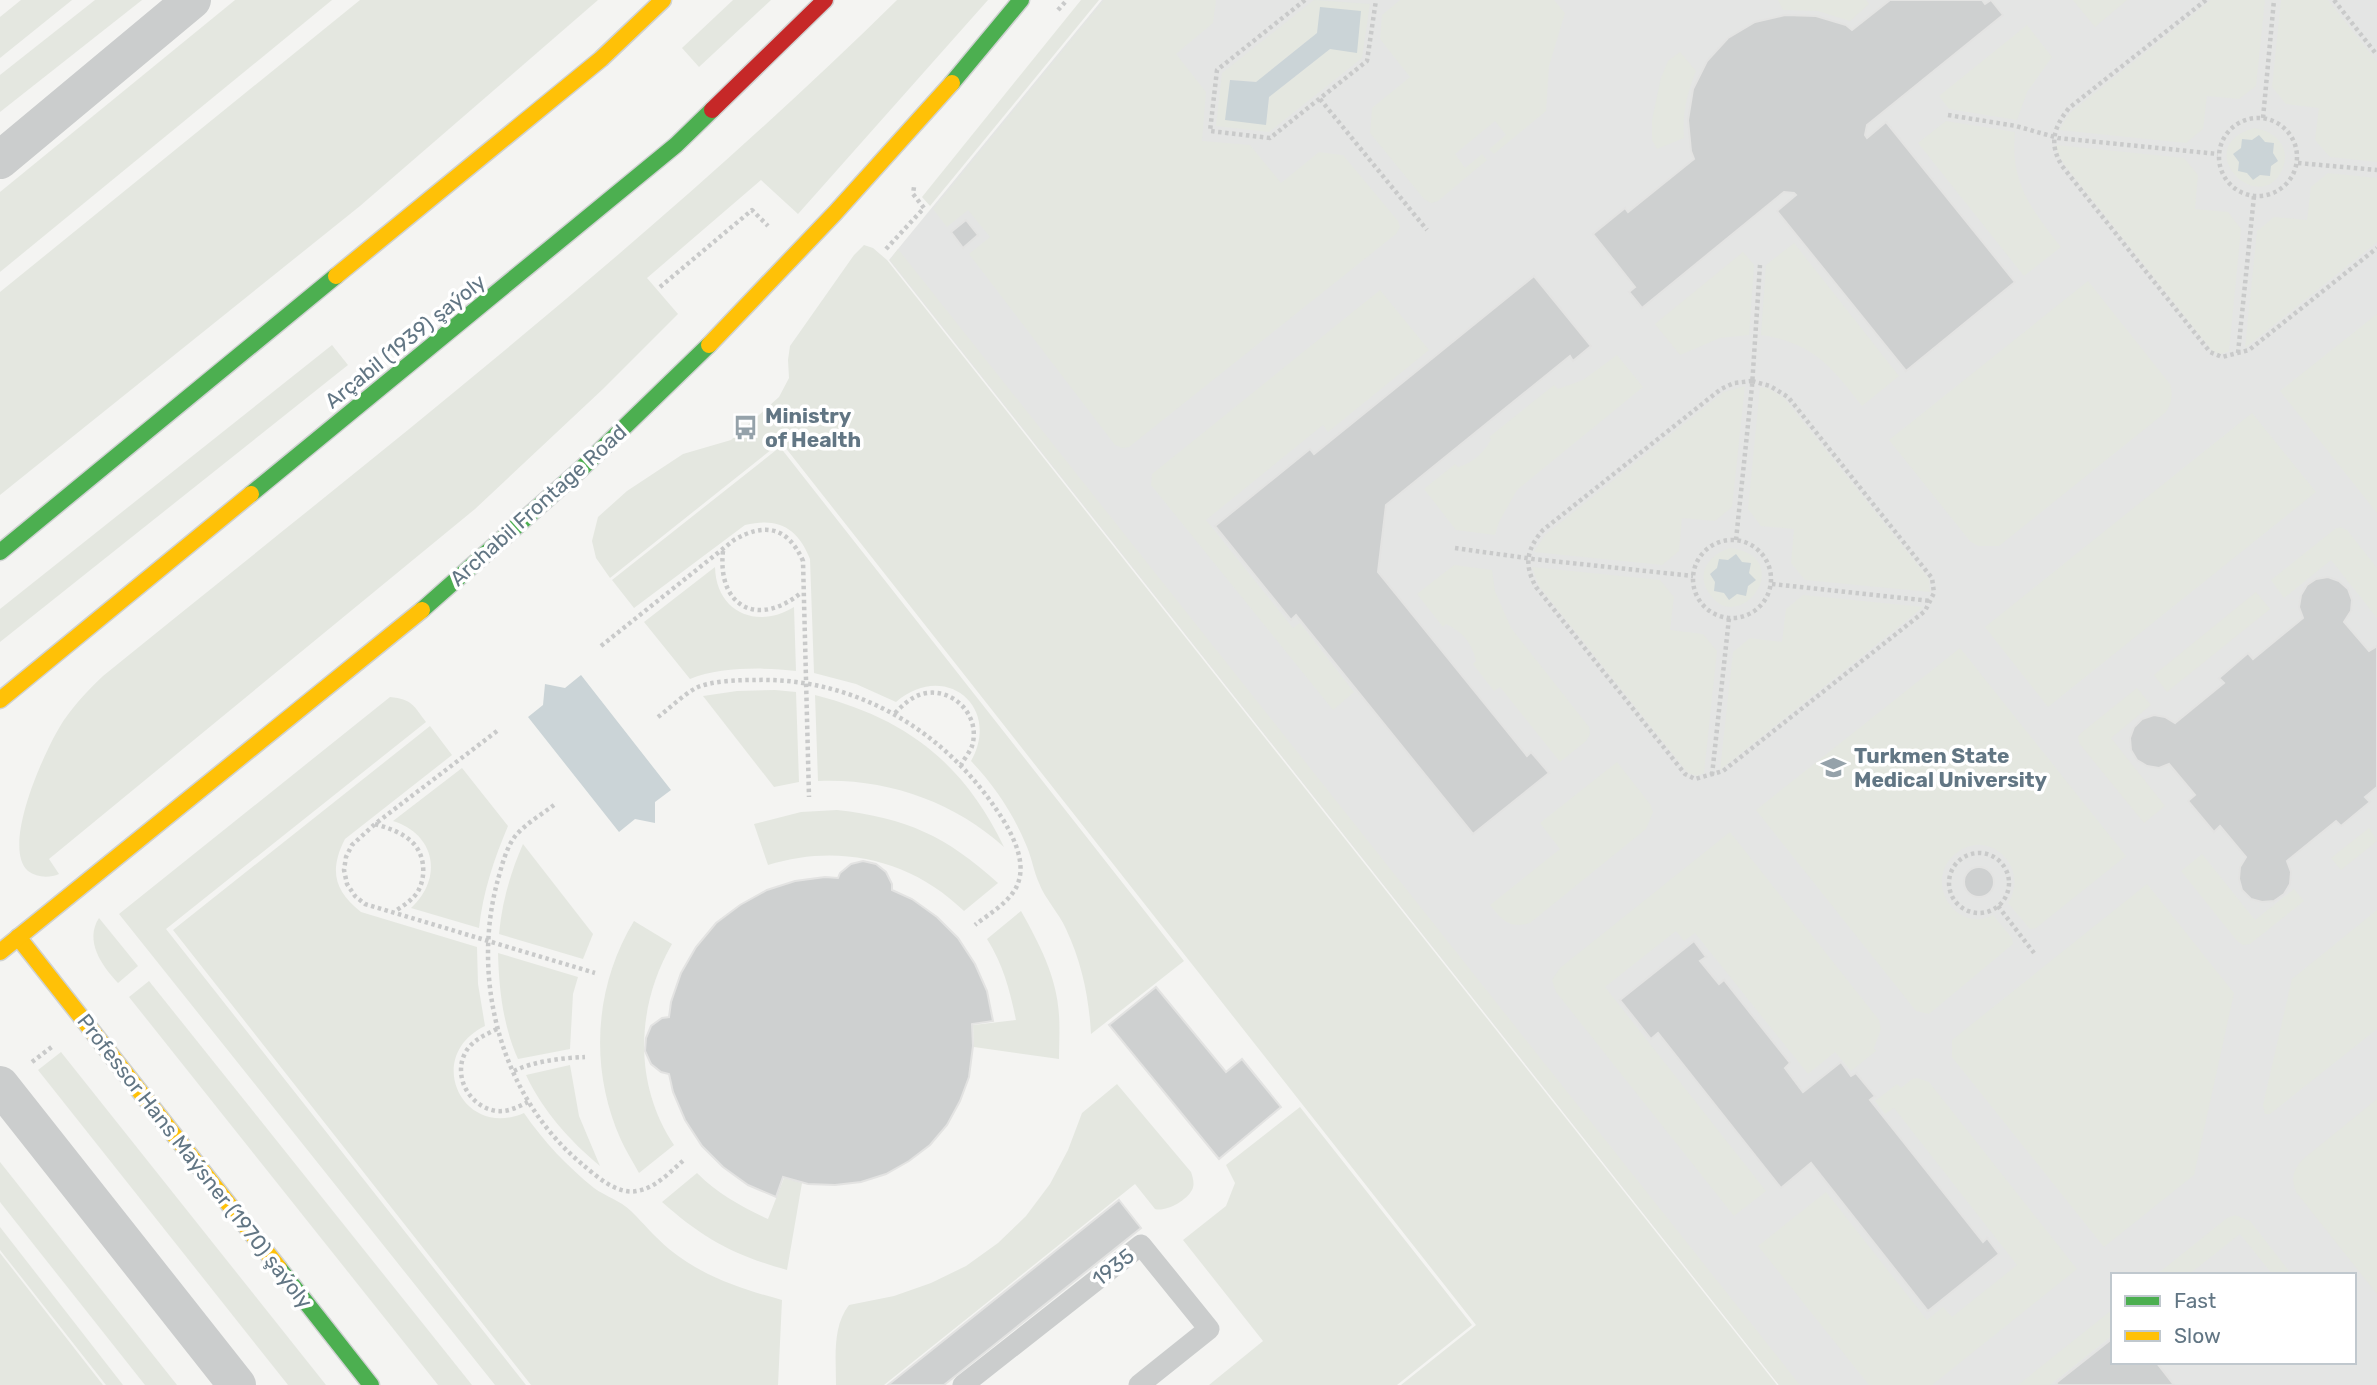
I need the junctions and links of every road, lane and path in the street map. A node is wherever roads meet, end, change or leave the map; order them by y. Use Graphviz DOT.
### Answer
graph roads {
  1 [pos="192,0"];
  2 [pos="663,0"];
  3 [pos="825,0"];
  4 [pos="1021,0"];
  5 [pos="1305,0"];
  6 [pos="1376,0"];
  7 [pos="2206,0"];
  8 [pos="2274,0"];
  9 [pos="2334,0"];
  10 [pos="2377,55"];
  11 [pos="1320,99"];
  12 [pos="1948,116"];
  13 [pos="2263,118"];
  14 [pos="2053,137"];
  15 [pos="2218,154"];
  16 [pos="0,160"];
  17 [pos="2298,163"];
  18 [pos="2377,170"];
  19 [pos="2254,196"];
  20 [pos="923,208"];
  21 [pos="771,230"];
  22 [pos="1427,230"];
  23 [pos="2377,248"];
  24 [pos="887,249"];
  25 [pos="1760,265"];
  26 [pos="660,287"];
  27 [pos="2238,354"];
  28 [pos="1752,381"];
  29 [pos="1736,540"];
  30 [pos="1455,548"];
  31 [pos="723,550"];
  32 [pos="0,552"];
  33 [pos="1527,559"];
  34 [pos="1693,576"];
  35 [pos="1772,584"];
  36 [pos="802,592"];
  37 [pos="1931,601"];
  38 [pos="1728,618"];
  39 [pos="601,646"];
  40 [pos="805,683"];
  41 [pos="0,700"];
  42 [pos="895,713"];
  43 [pos="657,717"];
  44 [pos="496,731"];
  45 [pos="961,765"];
  46 [pos="1712,775"];
  47 [pos="809,797"];
  48 [pos="554,804"];
  49 [pos="375,824"];
  50 [pos="1998,906"];
  51 [pos="394,912"];
  52 [pos="975,925"];
  53 [pos="18,937"];
  54 [pos="488,940"];
  55 [pos="0,952"];
  56 [pos="2034,953"];
  57 [pos="595,973"];
  58 [pos="497,1029"];
  59 [pos="55,1044"];
  60 [pos="585,1057"];
  61 [pos="32,1062"];
  62 [pos="514,1071"];
  63 [pos="0,1085"];
  64 [pos="528,1102"];
  65 [pos="685,1159"];
  66 [pos="237,1385"];
  67 [pos="371,1385"];
  68 [pos="963,1385"];
  69 [pos="1139,1385"];
  1 -- 16 [label="street"];
  2 -- 32 [label="street"];
  3 -- 41 [label="street, Arçabil (1939) şaýoly"];
  4 -- 53 [label="street, Archabil Frontage Road"];
  5 -- 11 [label="path"];
  6 -- 11 [label="path"];
  7 -- 14 [label="path"];
  8 -- 13 [label="path"];
  9 -- 10 [label="path"];
  11 -- 22 [label="path"];
  12 -- 14 [label="path"];
  13 -- 15 [label="path"];
  13 -- 17 [label="path"];
  14 -- 15 [label="path"];
  14 -- 27 [label="path"];
  15 -- 19 [label="path"];
  17 -- 18 [label="path"];
  17 -- 19 [label="path"];
  19 -- 27 [label="path"];
  20 -- 24 [label="path"];
  21 -- 26 [label="path"];
  23 -- 27 [label="path"];
  25 -- 28 [label="path"];
  28 -- 29 [label="path"];
  28 -- 33 [label="path"];
  28 -- 37 [label="path"];
  29 -- 34 [label="path"];
  29 -- 35 [label="path"];
  30 -- 33 [label="path"];
  31 -- 36 [label="path"];
  31 -- 36 [label="path"];
  31 -- 39 [label="path"];
  33 -- 34 [label="path"];
  33 -- 46 [label="path"];
  34 -- 38 [label="path"];
  35 -- 37 [label="path"];
  35 -- 38 [label="path"];
  36 -- 40 [label="path"];
  37 -- 46 [label="path"];
  38 -- 46 [label="path"];
  40 -- 42 [label="path"];
  40 -- 43 [label="path"];
  40 -- 47 [label="path"];
  42 -- 45 [label="path"];
  42 -- 45 [label="path"];
  44 -- 49 [label="path"];
  45 -- 52 [label="path"];
  48 -- 54 [label="path"];
  49 -- 51 [label="path"];
  49 -- 51 [label="path"];
  50 -- 50 [label="path"];
  50 -- 56 [label="path"];
  51 -- 54 [label="path"];
  53 -- 55 [label="street, Archabil Frontage Road"];
  53 -- 67 [label="street, Professor Hans Maýsner (1970) şaýoly"];
  54 -- 57 [label="path"];
  54 -- 58 [label="path"];
  58 -- 62 [label="path"];
  58 -- 64 [label="path"];
  59 -- 61 [label="path"];
  60 -- 62 [label="path"];
  62 -- 64 [label="path"];
  63 -- 66 [label="street"];
  64 -- 65 [label="path"];
  68 -- 69 [label="lane, 1935"];
}
